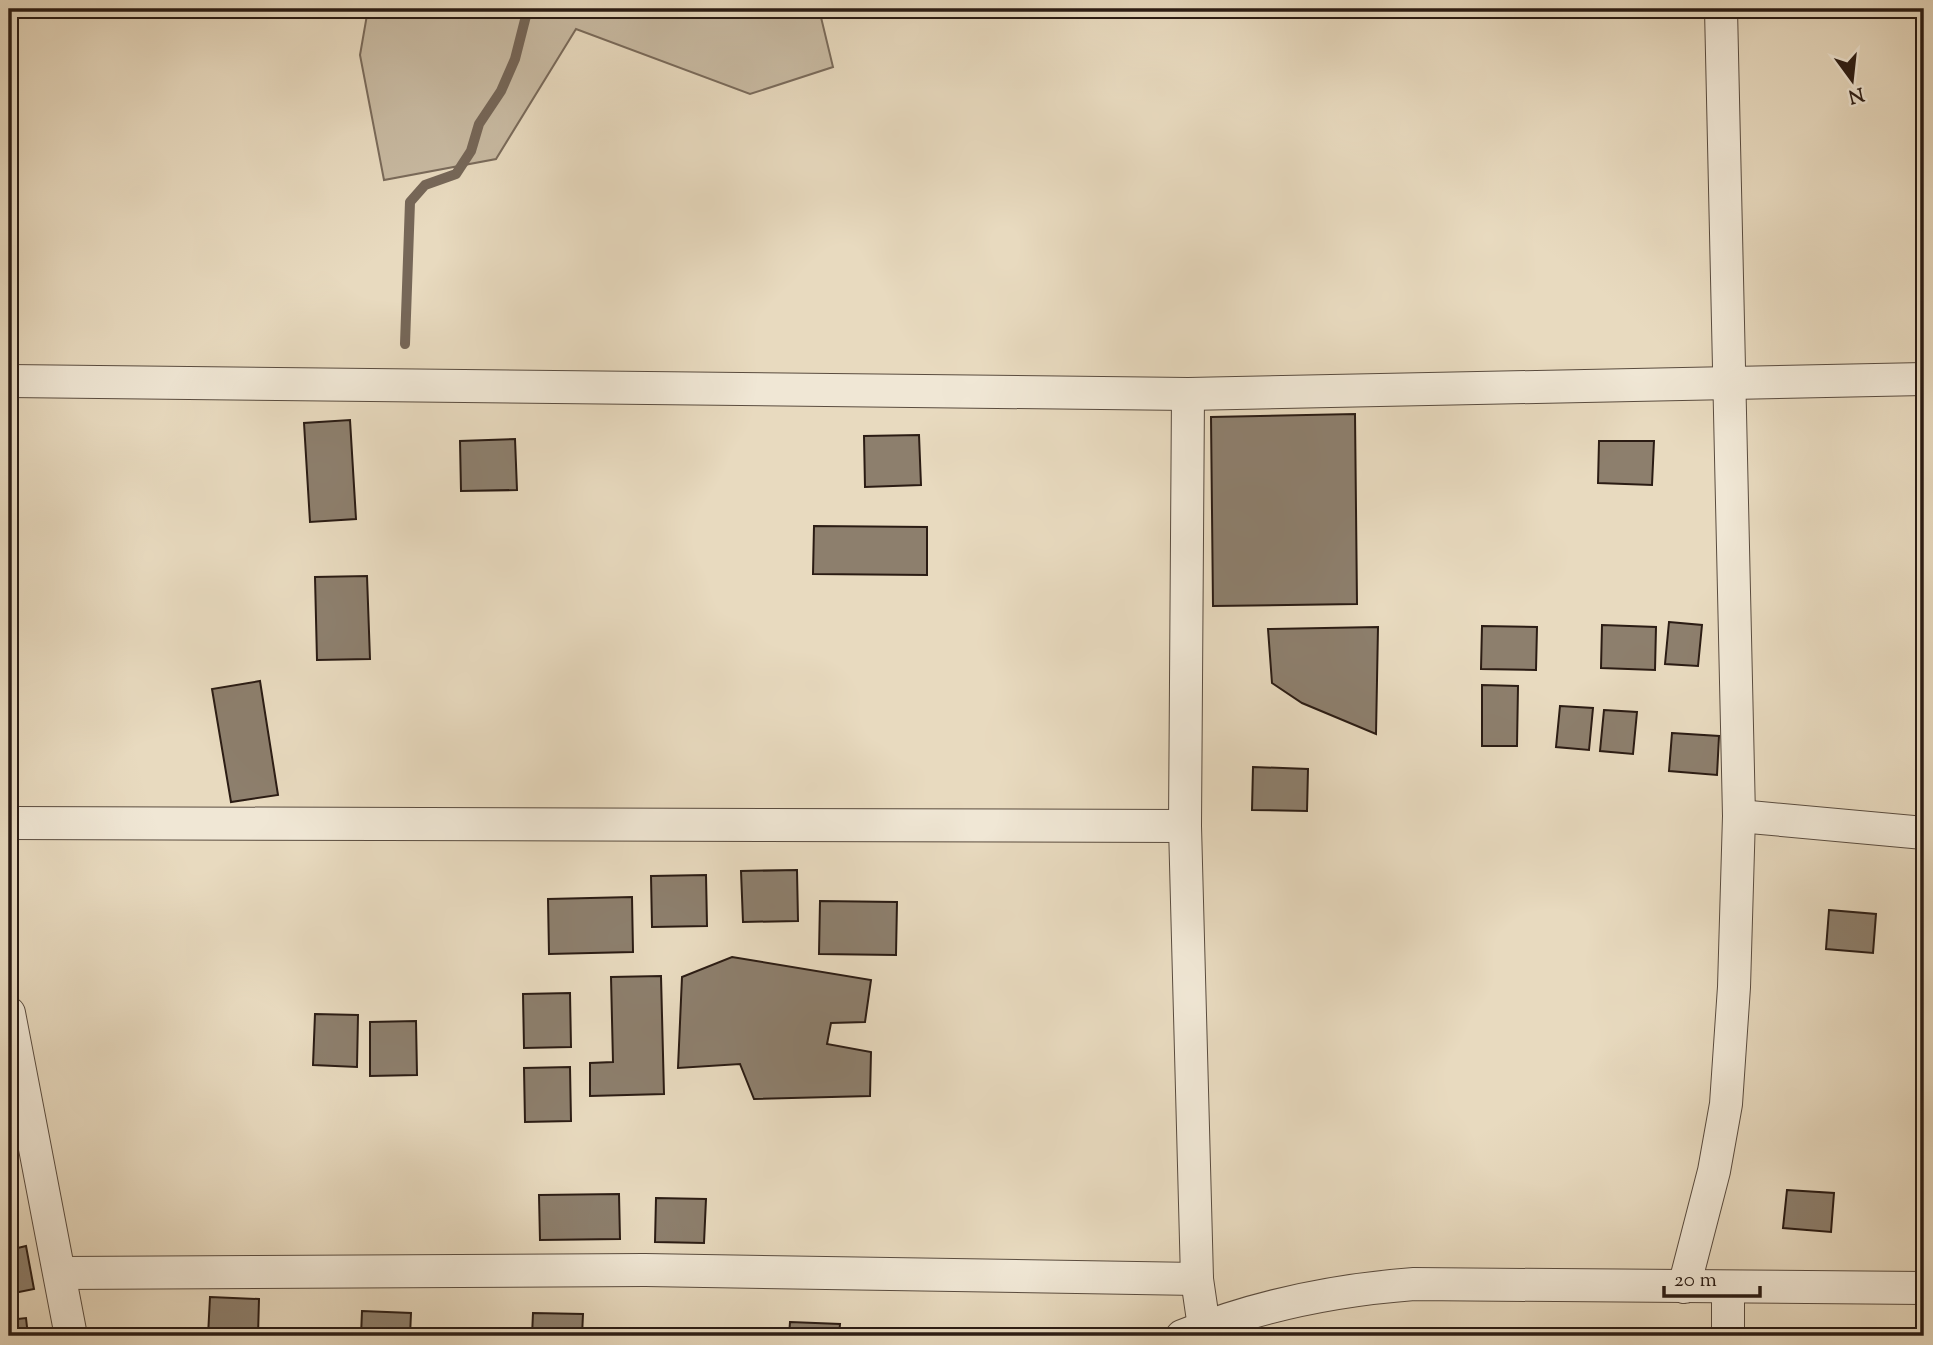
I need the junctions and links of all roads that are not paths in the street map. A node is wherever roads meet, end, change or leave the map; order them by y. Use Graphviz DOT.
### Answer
graph roads {
  1 [pos="1721,9"];
  2 [pos="1924,379"];
  3 [pos="9,381"];
  4 [pos="1727,383"];
  5 [pos="1188,394"];
  6 [pos="1738,816"];
  7 [pos="9,823"];
  8 [pos="1185,826"];
  9 [pos="1924,833"];
  10 [pos="9,1013"];
  11 [pos="60,1273"];
  12 [pos="1197,1279"];
  13 [pos="1684,1287"];
  14 [pos="1728,1288"];
  15 [pos="1924,1288"];
  16 [pos="1195,1333"];
  17 [pos="71,1336"];
  18 [pos="1728,1336"];
  1 -- 4 [label="street"];
  2 -- 4 [label="street"];
  3 -- 5 [label="street"];
  4 -- 5 [label="street"];
  4 -- 6 [label="street"];
  5 -- 8 [label="street"];
  6 -- 9 [label="street"];
  6 -- 13 [label="street"];
  7 -- 8 [label="street"];
  8 -- 12 [label="street"];
  10 -- 11 [label="street"];
  11 -- 12 [label="street"];
  11 -- 17 [label="street"];
  12 -- 16 [label="street"];
  13 -- 14 [label="street"];
  13 -- 16 [label="street"];
  14 -- 15 [label="street"];
  14 -- 18 [label="street"];
}
